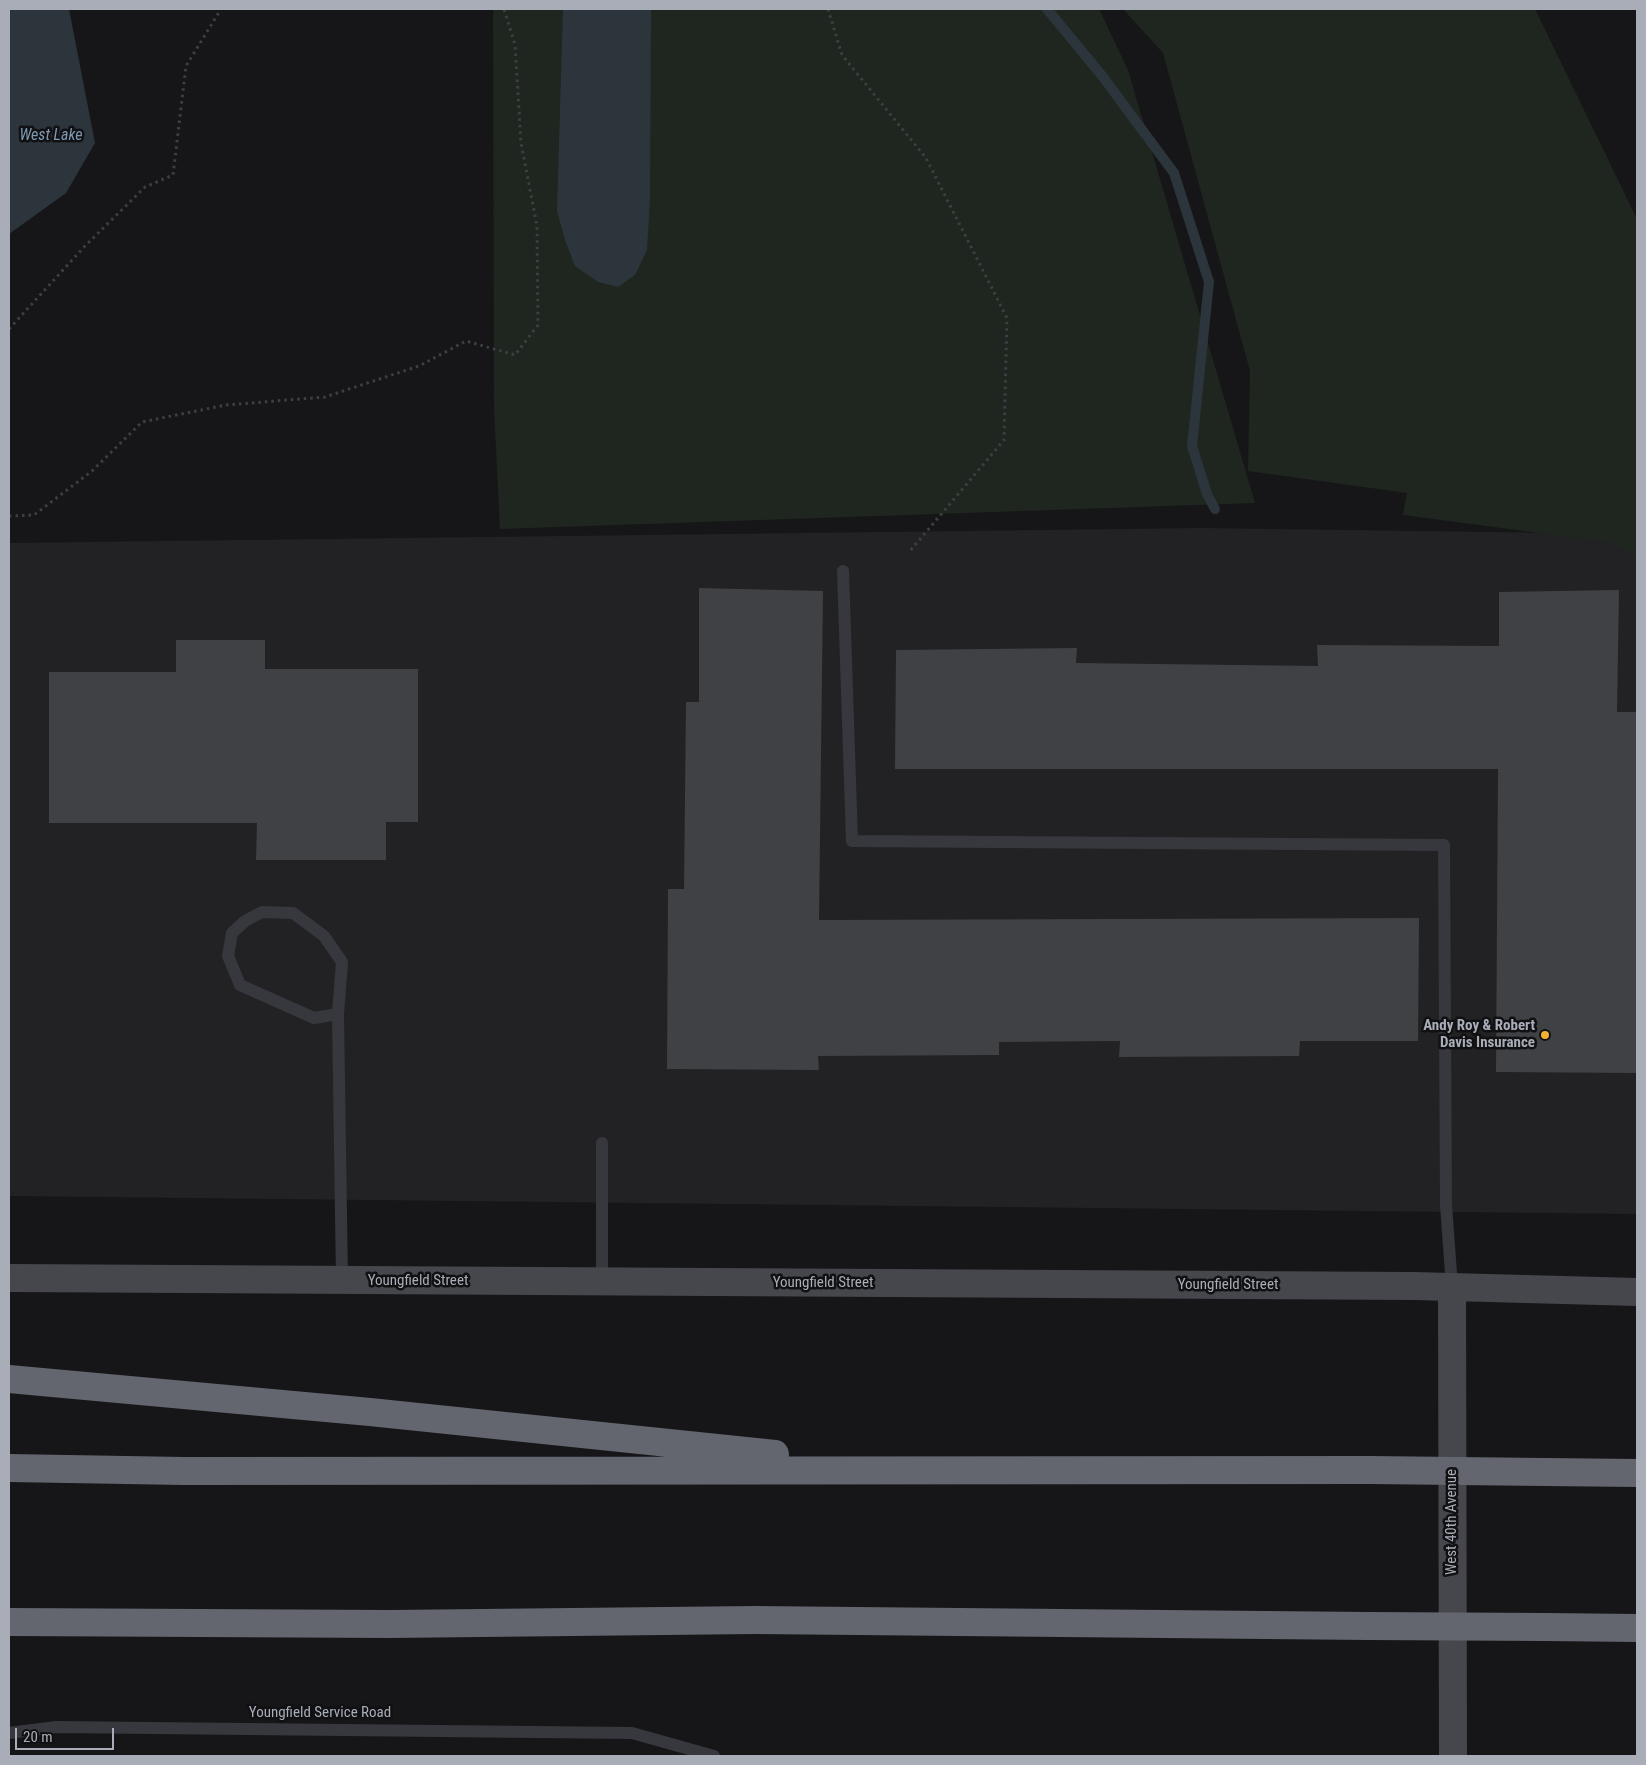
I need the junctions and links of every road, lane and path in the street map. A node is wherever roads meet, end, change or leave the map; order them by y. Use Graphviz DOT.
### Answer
graph roads {
  1 [pos="221,9"];
  2 [pos="504,9"];
  3 [pos="828,9"];
  4 [pos="9,328"];
  5 [pos="9,516"];
  6 [pos="910,551"];
  7 [pos="844,572"];
  8 [pos="338,1014"];
  9 [pos="602,1142"];
  10 [pos="9,1278"];
  11 [pos="342,1281"];
  12 [pos="602,1281"];
  13 [pos="1452,1287"];
  14 [pos="1637,1292"];
  15 [pos="9,1379"];
  16 [pos="9,1468"];
  17 [pos="943,1469"];
  18 [pos="1637,1473"];
  19 [pos="9,1622"];
  20 [pos="1637,1628"];
  21 [pos="9,1732"];
  22 [pos="714,1756"];
  23 [pos="1453,1756"];
  1 -- 4 [label="path"];
  2 -- 5 [label="path"];
  3 -- 6 [label="path"];
  7 -- 13 [label="lane"];
  8 -- 8 [label="lane"];
  8 -- 11 [label="lane"];
  9 -- 12 [label="lane"];
  10 -- 11 [label="main road, Youngfield Street"];
  11 -- 12 [label="main road, Youngfield Street"];
  12 -- 13 [label="main road, Youngfield Street"];
  13 -- 14 [label="main road, Youngfield Street"];
  13 -- 23 [label="main road, West 40th Avenue"];
  15 -- 17 [label="highway"];
  16 -- 17 [label="highway"];
  17 -- 18 [label="highway, bridge"];
  19 -- 20 [label="highway, bridge"];
  21 -- 22 [label="lane, Youngfield Service Road"];
}
